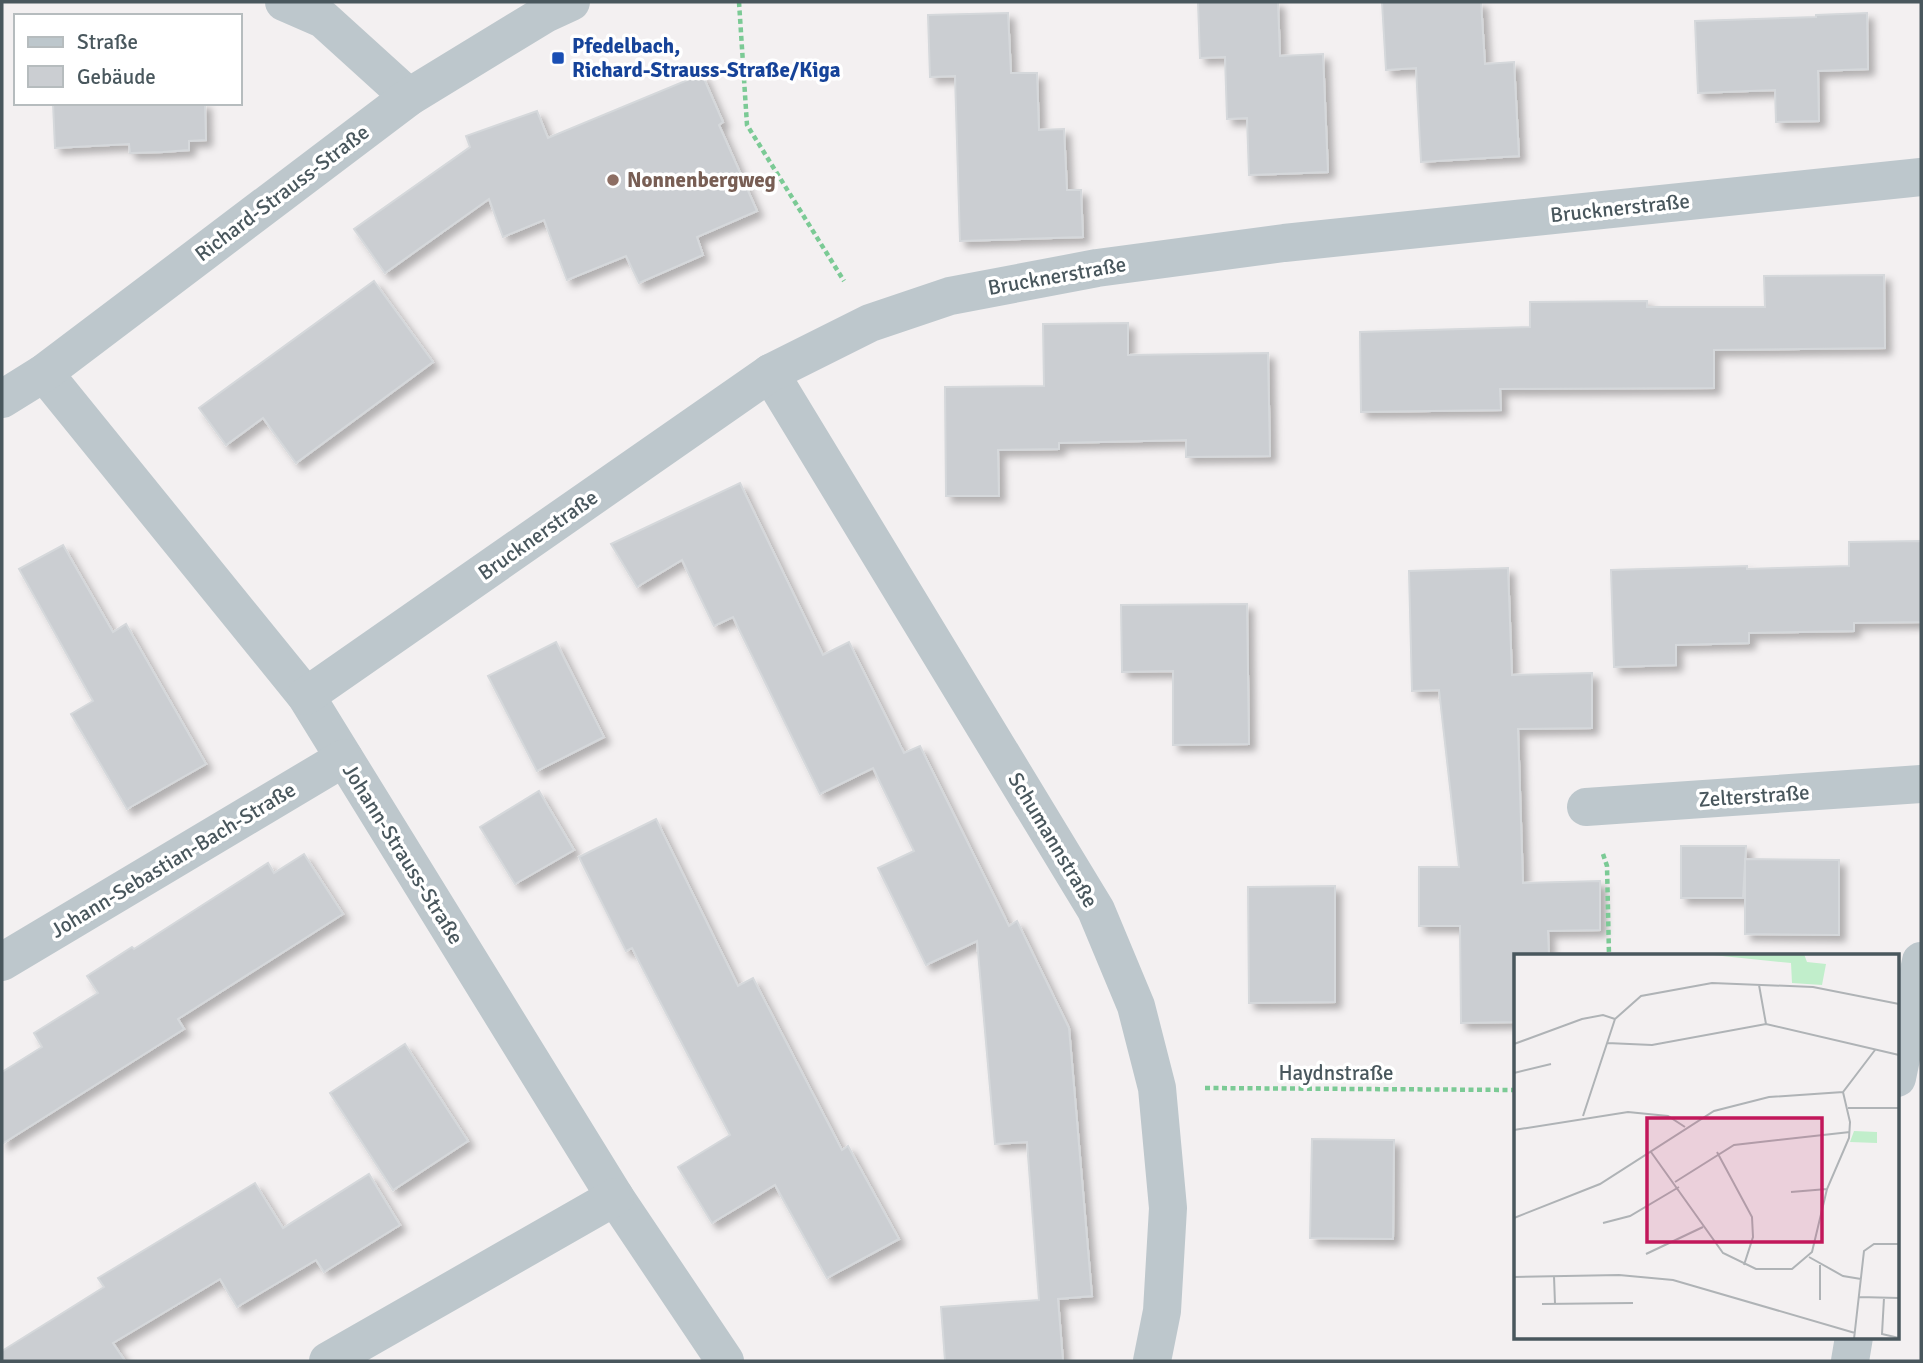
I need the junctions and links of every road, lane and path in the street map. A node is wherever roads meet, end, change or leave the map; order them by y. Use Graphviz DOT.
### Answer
graph roads {
  1 [pos="284,2"];
  2 [pos="571,2"];
  3 [pos="739,2"];
  4 [pos="409,97"];
  5 [pos="1921,177"];
  6 [pos="870,323"];
  7 [pos="44,373"];
  8 [pos="770,373"];
  9 [pos="2,399"];
  10 [pos="306,696"];
  11 [pos="344,758"];
  12 [pos="1921,784"];
  13 [pos="1586,807"];
  14 [pos="1609,954"];
  15 [pos="1921,961"];
  16 [pos="2,962"];
  17 [pos="1898,1072"];
  18 [pos="1157,1088"];
  19 [pos="1514,1090"];
  20 [pos="615,1197"];
  21 [pos="1854,1338"];
  22 [pos="328,1361"];
  23 [pos="725,1361"];
  24 [pos="1152,1361"];
  25 [pos="1850,1361"];
  1 -- 4 [label="street"];
  2 -- 4 [label="street, Richard-Strauss-Straße"];
  3 -- 6 [label="path"];
  4 -- 7 [label="street, Richard-Strauss-Straße"];
  5 -- 6 [label="street, Brucknerstraße"];
  6 -- 8 [label="street, Brucknerstraße"];
  7 -- 9 [label="street, Richard-Strauss-Straße"];
  7 -- 10 [label="street, Johann-Strauss-Straße"];
  8 -- 10 [label="street, Brucknerstraße"];
  8 -- 18 [label="street, Schumannstraße"];
  10 -- 11 [label="street, Johann-Strauss-Straße"];
  11 -- 16 [label="street, Johann-Sebastian-Bach-Straße"];
  11 -- 20 [label="street, Johann-Strauss-Straße"];
  12 -- 13 [label="street, Zelterstraße"];
  13 -- 14 [label="path"];
  15 -- 17 [label="street"];
  18 -- 19 [label="path, Haydnstraße"];
  18 -- 24 [label="street, Schumannstraße"];
  20 -- 22 [label="street"];
  20 -- 23 [label="street, Johann-Strauss-Straße"];
  21 -- 25 [label="street"];
}
